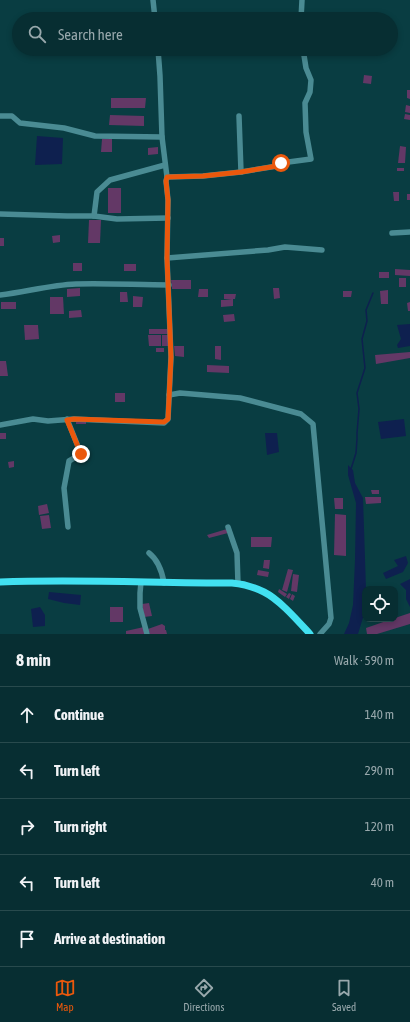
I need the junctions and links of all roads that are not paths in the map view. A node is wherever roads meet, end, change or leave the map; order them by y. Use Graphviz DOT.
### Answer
graph roads {
  1 [pos="153,0"];
  2 [pos="302,0"];
  3 [pos="154,12"];
  4 [pos="301,12"];
  5 [pos="159,56"];
  6 [pos="304,56"];
  7 [pos="0,116"];
  8 [pos="239,116"];
  9 [pos="162,137"];
  10 [pos="165,165"];
  11 [pos="241,172"];
  12 [pos="167,177"];
  13 [pos="0,214"];
  14 [pos="94,216"];
  15 [pos="168,218"];
  16 [pos="410,232"];
  17 [pos="392,233"];
  18 [pos="322,250"];
  19 [pos="167,258"];
  20 [pos="169,285"];
  21 [pos="0,295"];
  22 [pos="169,395"];
  23 [pos="67,420"];
  24 [pos="0,425"];
  25 [pos="68,527"];
  26 [pos="228,527"];
  27 [pos="149,553"];
  28 [pos="0,582"];
  29 [pos="141,582"];
  30 [pos="164,583"];
  31 [pos="238,584"];
  32 [pos="148,634"];
  33 [pos="310,634"];
  34 [pos="320,634"];
  1 -- 3 [label="street"];
  2 -- 4 [label="street"];
  5 -- 9 [label="street"];
  6 -- 11 [label="street"];
  7 -- 9 [label="street"];
  8 -- 11 [label="street"];
  9 -- 10 [label="street"];
  10 -- 12 [label="street"];
  10 -- 14 [label="street"];
  11 -- 12 [label="street"];
  12 -- 15 [label="street"];
  13 -- 14 [label="street"];
  14 -- 15 [label="street"];
  15 -- 19 [label="street"];
  16 -- 17 [label="street"];
  18 -- 19 [label="street"];
  19 -- 20 [label="street"];
  20 -- 21 [label="street"];
  20 -- 22 [label="street"];
  22 -- 23 [label="street"];
  22 -- 34 [label="street"];
  23 -- 24 [label="street"];
  23 -- 25 [label="street"];
  26 -- 31 [label="street"];
  27 -- 30 [label="street"];
  28 -- 29 [label="main road"];
  29 -- 30 [label="main road"];
  29 -- 32 [label="street"];
  30 -- 31 [label="main road"];
  31 -- 33 [label="main road"];
}
